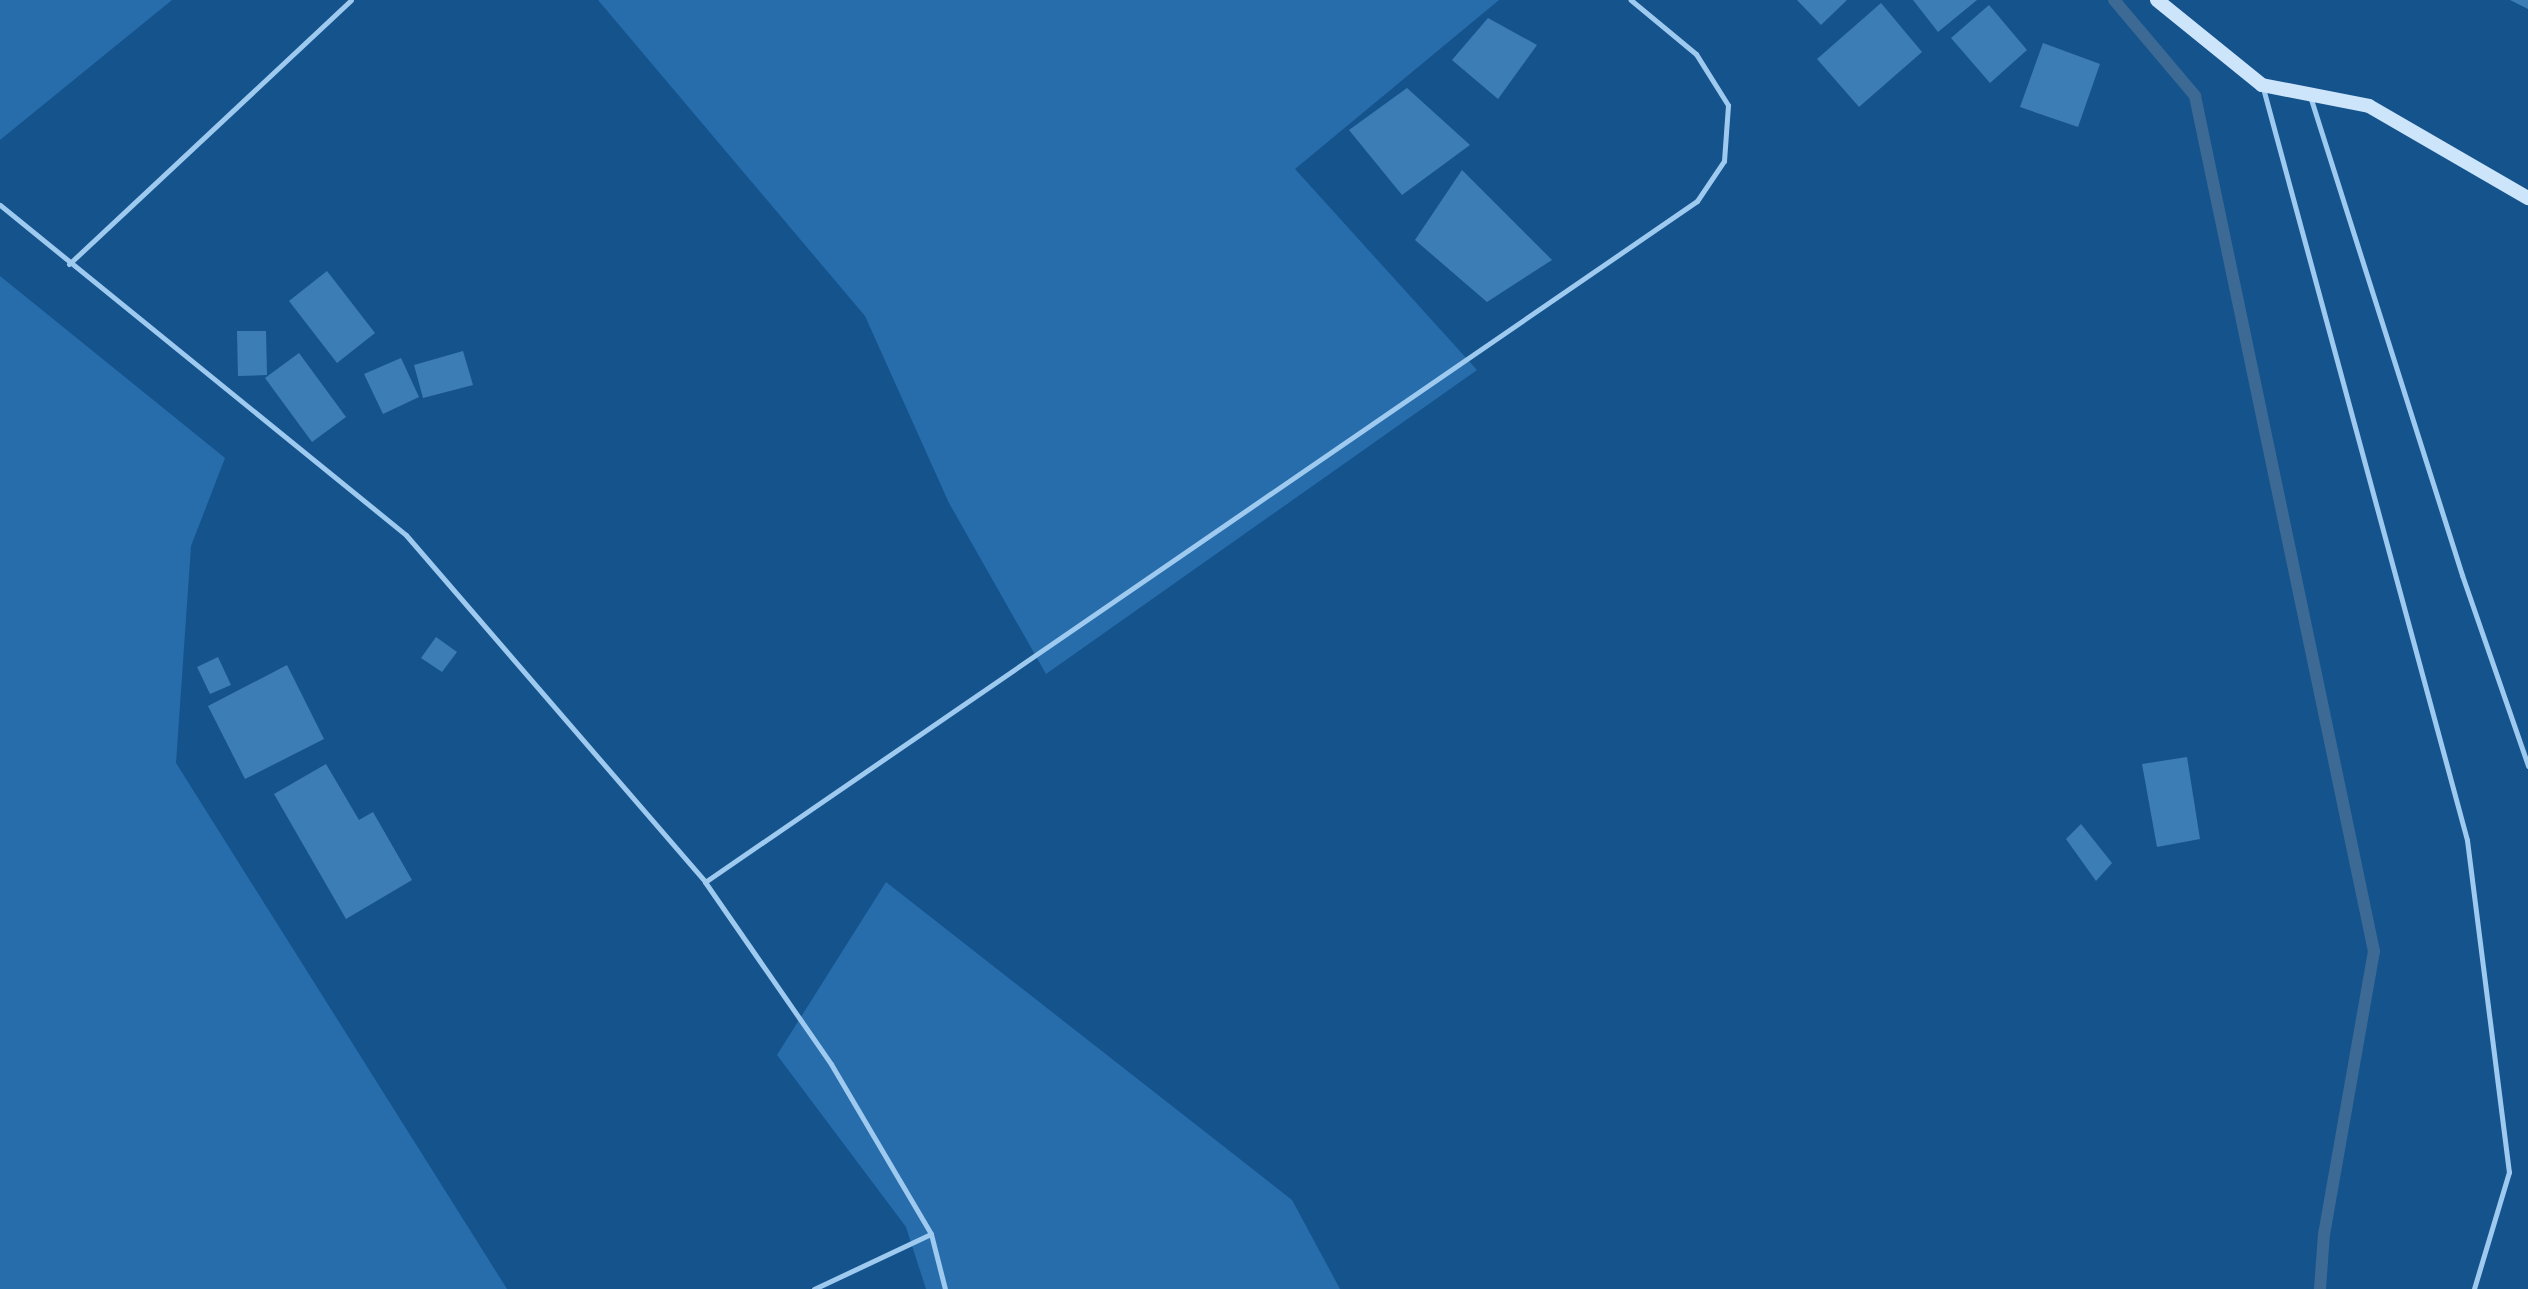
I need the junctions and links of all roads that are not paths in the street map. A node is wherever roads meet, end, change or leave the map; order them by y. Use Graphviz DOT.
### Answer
graph roads {
  1 [pos="351,0"];
  2 [pos="1631,0"];
  3 [pos="1643,0"];
  4 [pos="2157,0"];
  5 [pos="1637,5"];
  6 [pos="2262,85"];
  7 [pos="2309,93"];
  8 [pos="2528,198"];
  9 [pos="0,205"];
  10 [pos="69,264"];
  11 [pos="2528,766"];
  12 [pos="705,882"];
  13 [pos="931,1234"];
  14 [pos="814,1289"];
  15 [pos="945,1289"];
  16 [pos="2474,1289"];
  1 -- 10 [label="lane"];
  2 -- 5 [label="lane"];
  3 -- 5 [label="lane"];
  4 -- 6 [label="street"];
  5 -- 12 [label="lane"];
  6 -- 7 [label="street"];
  6 -- 16 [label="lane"];
  7 -- 8 [label="street"];
  7 -- 11 [label="lane"];
  9 -- 10 [label="lane"];
  10 -- 12 [label="lane"];
  12 -- 13 [label="lane"];
  13 -- 14 [label="lane"];
  13 -- 15 [label="lane"];
}
